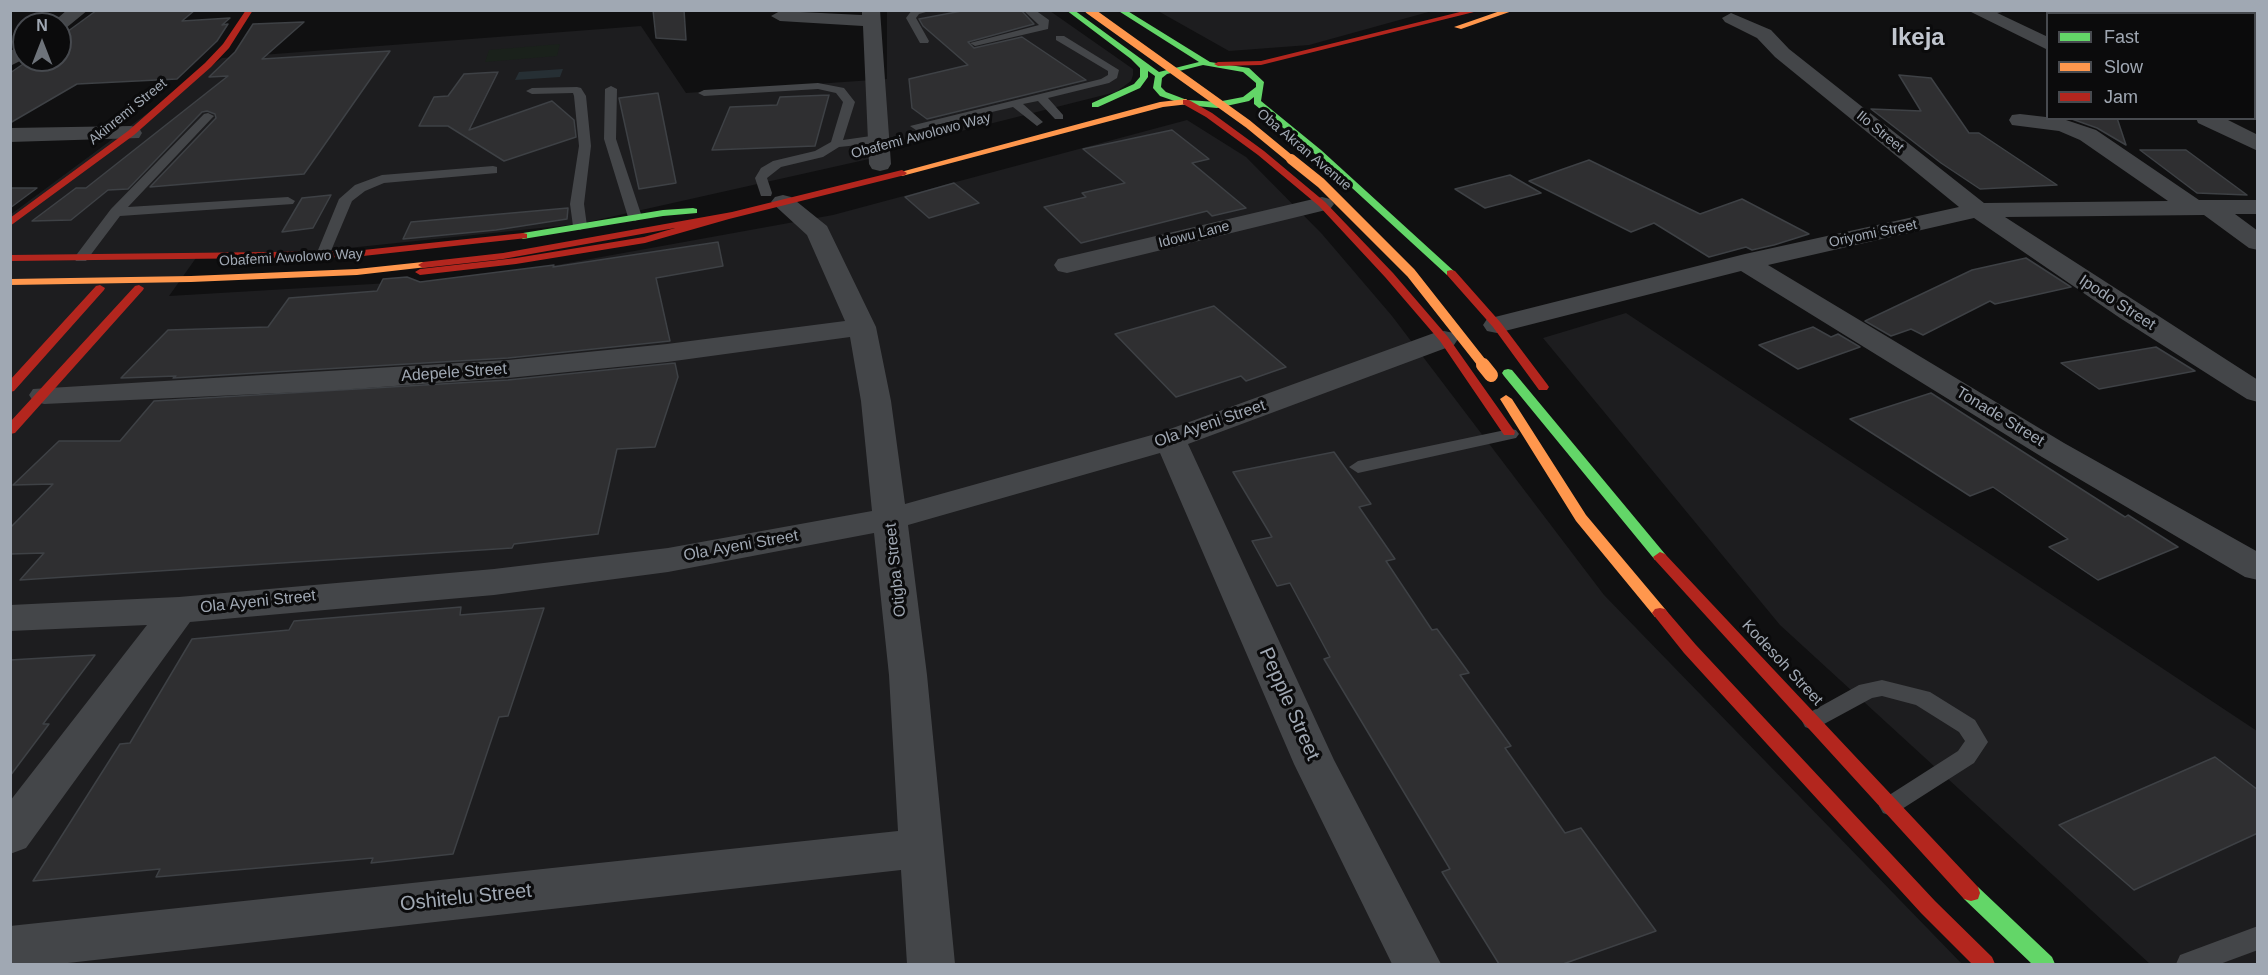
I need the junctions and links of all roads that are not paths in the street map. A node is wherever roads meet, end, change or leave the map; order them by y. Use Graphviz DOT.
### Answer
graph roads {
  1 [pos="250,10"];
  2 [pos="928,10"];
  3 [pos="1089,10"];
  4 [pos="1108,10"];
  5 [pos="1120,10"];
  6 [pos="1479,10"];
  7 [pos="1512,10"];
  8 [pos="2008,10"];
  9 [pos="1033,11"];
  10 [pos="1071,11"];
  11 [pos="1979,12"];
  12 [pos="1454,13"];
  13 [pos="780,16"];
  14 [pos="871,16"];
  15 [pos="1731,18"];
  16 [pos="1060,38"];
  17 [pos="924,40"];
  18 [pos="975,43"];
  19 [pos="2046,43"];
  20 [pos="1128,51"];
  21 [pos="1188,53"];
  22 [pos="1279,60"];
  23 [pos="1212,64"];
  24 [pos="1304,67"];
  25 [pos="1275,75"];
  26 [pos="1158,77"];
  27 [pos="612,89"];
  28 [pos="1267,90"];
  29 [pos="532,91"];
  30 [pos="704,93"];
  31 [pos="1041,97"];
  32 [pos="1186,102"];
  33 [pos="1015,103"];
  34 [pos="1080,110"];
  35 [pos="208,116"];
  36 [pos="1115,116"];
  37 [pos="1059,117"];
  38 [pos="2020,120"];
  39 [pos="2209,120"];
  40 [pos="1037,122"];
  41 [pos="916,126"];
  42 [pos="1225,127"];
  43 [pos="1017,128"];
  44 [pos="131,133"];
  45 [pos="10,135"];
  46 [pos="878,139"];
  47 [pos="836,144"];
  48 [pos="2258,144"];
  49 [pos="885,162"];
  50 [pos="493,170"];
  51 [pos="774,198"];
  52 [pos="1371,199"];
  53 [pos="288,201"];
  54 [pos="1322,204"];
  55 [pos="2200,206"];
  56 [pos="2258,207"];
  57 [pos="1978,210"];
  58 [pos="695,211"];
  59 [pos="116,212"];
  60 [pos="732,214"];
  61 [pos="635,217"];
  62 [pos="10,223"];
  63 [pos="580,226"];
  64 [pos="2258,243"];
  65 [pos="324,255"];
  66 [pos="10,258"];
  67 [pos="81,258"];
  68 [pos="1745,262"];
  69 [pos="1067,265"];
  70 [pos="10,271"];
  71 [pos="1434,276"];
  72 [pos="10,282"];
  73 [pos="100,288"];
  74 [pos="139,288"];
  75 [pos="10,289"];
  76 [pos="1497,325"];
  77 [pos="862,327"];
  78 [pos="1444,339"];
  79 [pos="1504,369"];
  80 [pos="10,388"];
  81 [pos="2258,393"];
  82 [pos="44,395"];
  83 [pos="1553,402"];
  84 [pos="1566,421"];
  85 [pos="10,430"];
  86 [pos="1510,434"];
  87 [pos="1170,440"];
  88 [pos="1358,467"];
  89 [pos="1581,518"];
  90 [pos="890,519"];
  91 [pos="1649,546"];
  92 [pos="2258,568"];
  93 [pos="178,610"];
  94 [pos="10,618"];
  95 [pos="1814,722"];
  96 [pos="1891,806"];
  97 [pos="10,835"];
  98 [pos="921,848"];
  99 [pos="2258,938"];
  100 [pos="10,948"];
  101 [pos="931,964"];
  102 [pos="1417,964"];
  103 [pos="1985,964"];
  104 [pos="2045,964"];
  105 [pos="2189,964"];
  1 -- 44 [label="main road, Akinremi Street"];
  2 -- 17 [label="lane"];
  3 -- 89 [label="main road, Oba Akran Avenue, bridge"];
  4 -- 10 [label="main road"];
  4 -- 71 [label="main road, Oba Akran Avenue"];
  5 -- 21 [label="main road"];
  6 -- 12 [label="main road"];
  7 -- 24 [label="main road"];
  8 -- 11 [label="lane"];
  9 -- 18 [label="lane"];
  10 -- 20 [label="main road"];
  11 -- 19 [label="street"];
  12 -- 22 [label="main road"];
  13 -- 14 [label="street"];
  14 -- 46 [label="street"];
  15 -- 57 [label="street, Ilo Street"];
  16 -- 31 [label="lane"];
  20 -- 26 [label="main road"];
  20 -- 34 [label="main road"];
  21 -- 22 [label="main road"];
  21 -- 23 [label="main road"];
  22 -- 23 [label="main road"];
  23 -- 26 [label="main road"];
  23 -- 28 [label="main road"];
  25 -- 28 [label="main road"];
  26 -- 32 [label="main road"];
  26 -- 34 [label="main road"];
  27 -- 61 [label="lane"];
  28 -- 32 [label="main road"];
  28 -- 52 [label="main road"];
  29 -- 63 [label="lane"];
  30 -- 47 [label="lane"];
  31 -- 33 [label="lane"];
  31 -- 37 [label="lane"];
  32 -- 36 [label="main road"];
  32 -- 42 [label="main road"];
  33 -- 40 [label="lane"];
  33 -- 41 [label="lane"];
  34 -- 37 [label="main road, Obafemi Awolowo Way"];
  35 -- 59 [label="lane"];
  36 -- 42 [label="main road"];
  36 -- 51 [label="main road, Obafemi Awolowo Way"];
  37 -- 40 [label="main road, Obafemi Awolowo Way"];
  38 -- 55 [label="street"];
  39 -- 48 [label="street"];
  40 -- 43 [label="main road, Obafemi Awolowo Way"];
  42 -- 54 [label="main road"];
  44 -- 45 [label="street"];
  44 -- 62 [label="main road, Akinremi Street"];
  46 -- 47 [label="lane"];
  46 -- 49 [label="street"];
  47 -- 51 [label="lane"];
  49 -- 51 [label="main road, Obafemi Awolowo Way"];
  50 -- 65 [label="lane"];
  51 -- 58 [label="main road"];
  51 -- 60 [label="main road"];
  51 -- 77 [label="street, Otigba Street"];
  52 -- 54 [label="main road"];
  52 -- 76 [label="main road"];
  53 -- 59 [label="lane"];
  54 -- 69 [label="street, Idowu Lane"];
  54 -- 78 [label="main road"];
  55 -- 56 [label="street, Oriyomi Street"];
  55 -- 57 [label="street, Oriyomi Street"];
  55 -- 64 [label="street"];
  57 -- 68 [label="street, Oriyomi Street"];
  57 -- 81 [label="street, Ipodo Street"];
  58 -- 61 [label="main road"];
  58 -- 70 [label="main road, Obafemi Awolowo Way"];
  59 -- 67 [label="lane"];
  60 -- 72 [label="main road, Obafemi Awolowo Way"];
  60 -- 74 [label="main road"];
  61 -- 63 [label="main road"];
  63 -- 65 [label="main road"];
  65 -- 67 [label="main road"];
  66 -- 67 [label="main road"];
  68 -- 76 [label="street, Oriyomi Street"];
  68 -- 92 [label="street, Tonade Street"];
  73 -- 74 [label="main road"];
  73 -- 75 [label="main road"];
  73 -- 80 [label="main road"];
  74 -- 82 [label="main road"];
  76 -- 83 [label="main road"];
  77 -- 82 [label="street, Adepele Street"];
  77 -- 90 [label="street, Otigba Street"];
  78 -- 86 [label="main road"];
  78 -- 87 [label="street, Ola Ayeni Street"];
  79 -- 91 [label="main road, Kodesoh Street"];
  82 -- 85 [label="main road"];
  84 -- 91 [label="main road"];
  86 -- 88 [label="lane"];
  86 -- 89 [label="main road"];
  87 -- 90 [label="street, Ola Ayeni Street"];
  87 -- 102 [label="street, Pepple Street"];
  89 -- 103 [label="main road"];
  90 -- 93 [label="street, Ola Ayeni Street"];
  90 -- 98 [label="street, Otigba Street"];
  91 -- 95 [label="main road, Kodesoh Street"];
  93 -- 94 [label="street, Ola Ayeni Street"];
  93 -- 97 [label="street"];
  95 -- 96 [label="main road, Kodesoh Street"];
  95 -- 96 [label="lane"];
  96 -- 104 [label="main road, Kodesoh Street"];
  98 -- 100 [label="street, Oshitelu Street"];
  98 -- 101 [label="street, Otigba Street"];
  99 -- 105 [label="lane"];
}
